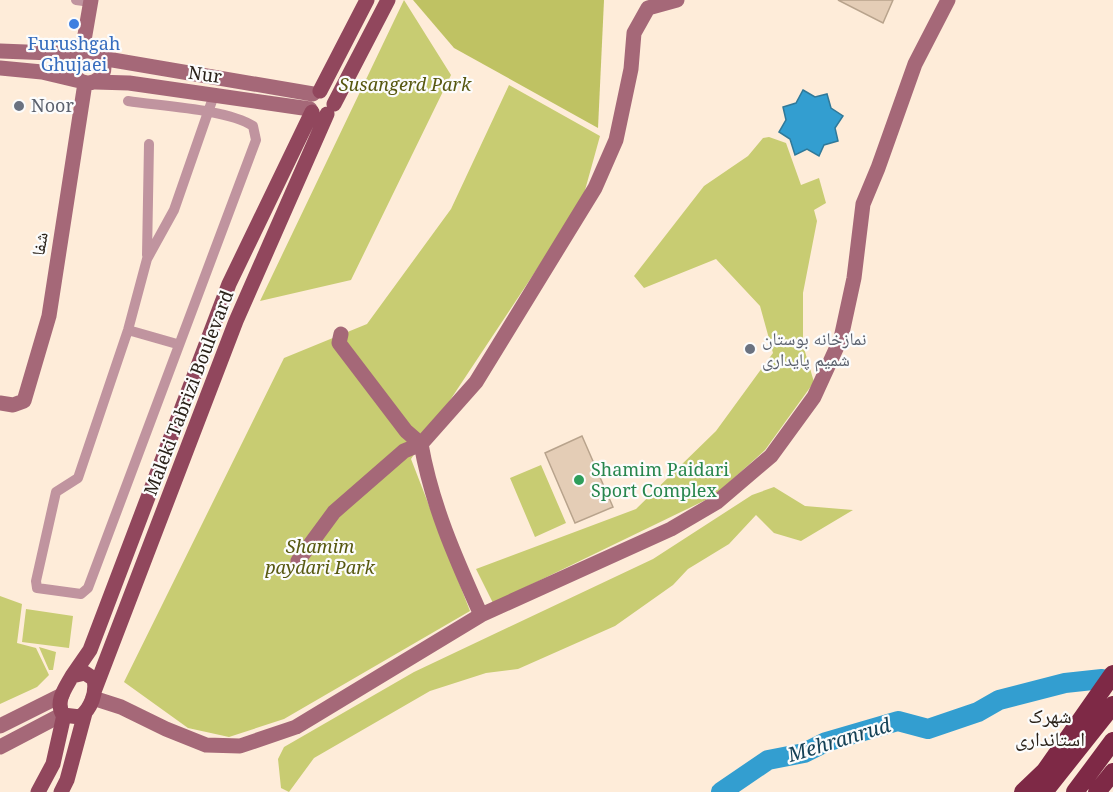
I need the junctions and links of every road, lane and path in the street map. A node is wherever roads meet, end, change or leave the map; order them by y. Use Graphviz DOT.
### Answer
graph roads {
  1 [pos="368,0"];
  2 [pos="388,0"];
  3 [pos="677,0"];
  4 [pos="948,0"];
  5 [pos="90,1"];
  6 [pos="0,51"];
  7 [pos="89,54"];
  8 [pos="3,70"];
  9 [pos="86,82"];
  10 [pos="214,96"];
  11 [pos="128,101"];
  12 [pos="319,104"];
  13 [pos="210,112"];
  14 [pos="149,144"];
  15 [pos="147,259"];
  16 [pos="128,330"];
  17 [pos="341,334"];
  18 [pos="177,344"];
  19 [pos="0,403"];
  20 [pos="421,444"];
  21 [pos="298,561"];
  22 [pos="481,615"];
  23 [pos="1113,674"];
  24 [pos="72,676"];
  25 [pos="94,693"];
  26 [pos="62,695"];
  27 [pos="1113,705"];
  28 [pos="85,713"];
  29 [pos="64,715"];
  30 [pos="0,726"];
  31 [pos="1113,741"];
  32 [pos="0,747"];
  33 [pos="1113,772"];
  34 [pos="1049,781"];
  35 [pos="38,792"];
  36 [pos="61,792"];
  37 [pos="1023,792"];
  38 [pos="1075,792"];
  39 [pos="1097,792"];
  1 -- 12 [label="main road, Maleki Tabrizi Boulevard"];
  2 -- 12 [label="main road, Maleki Tabrizi Boulevard"];
  3 -- 20 [label="street"];
  4 -- 22 [label="street"];
  5 -- 7 [label="street"];
  6 -- 7 [label="street, Nur"];
  7 -- 9 [label="street"];
  7 -- 9 [label="street"];
  7 -- 12 [label="street, Nur"];
  8 -- 9 [label="street, Nur"];
  9 -- 10 [label="street, Nur"];
  9 -- 19 [label="street, شفا"];
  10 -- 12 [label="street, Nur"];
  10 -- 13 [label="street"];
  11 -- 13 [label="street"];
  12 -- 24 [label="main road, Maleki Tabrizi Boulevard"];
  12 -- 25 [label="main road, Maleki Tabrizi Boulevard"];
  13 -- 15 [label="street"];
  13 -- 18 [label="street"];
  14 -- 15 [label="street"];
  15 -- 16 [label="street"];
  16 -- 18 [label="street"];
  16 -- 18 [label="street"];
  17 -- 20 [label="street"];
  20 -- 21 [label="street"];
  20 -- 22 [label="street"];
  22 -- 25 [label="street"];
  23 -- 34 [label="highway"];
  24 -- 25 [label="main road"];
  24 -- 26 [label="main road"];
  25 -- 28 [label="main road"];
  26 -- 29 [label="main road"];
  26 -- 30 [label="street"];
  27 -- 34 [label="highway"];
  28 -- 29 [label="main road"];
  28 -- 36 [label="main road"];
  29 -- 32 [label="street"];
  29 -- 35 [label="main road"];
  31 -- 38 [label="highway"];
  33 -- 39 [label="highway"];
  34 -- 37 [label="highway"];
}
